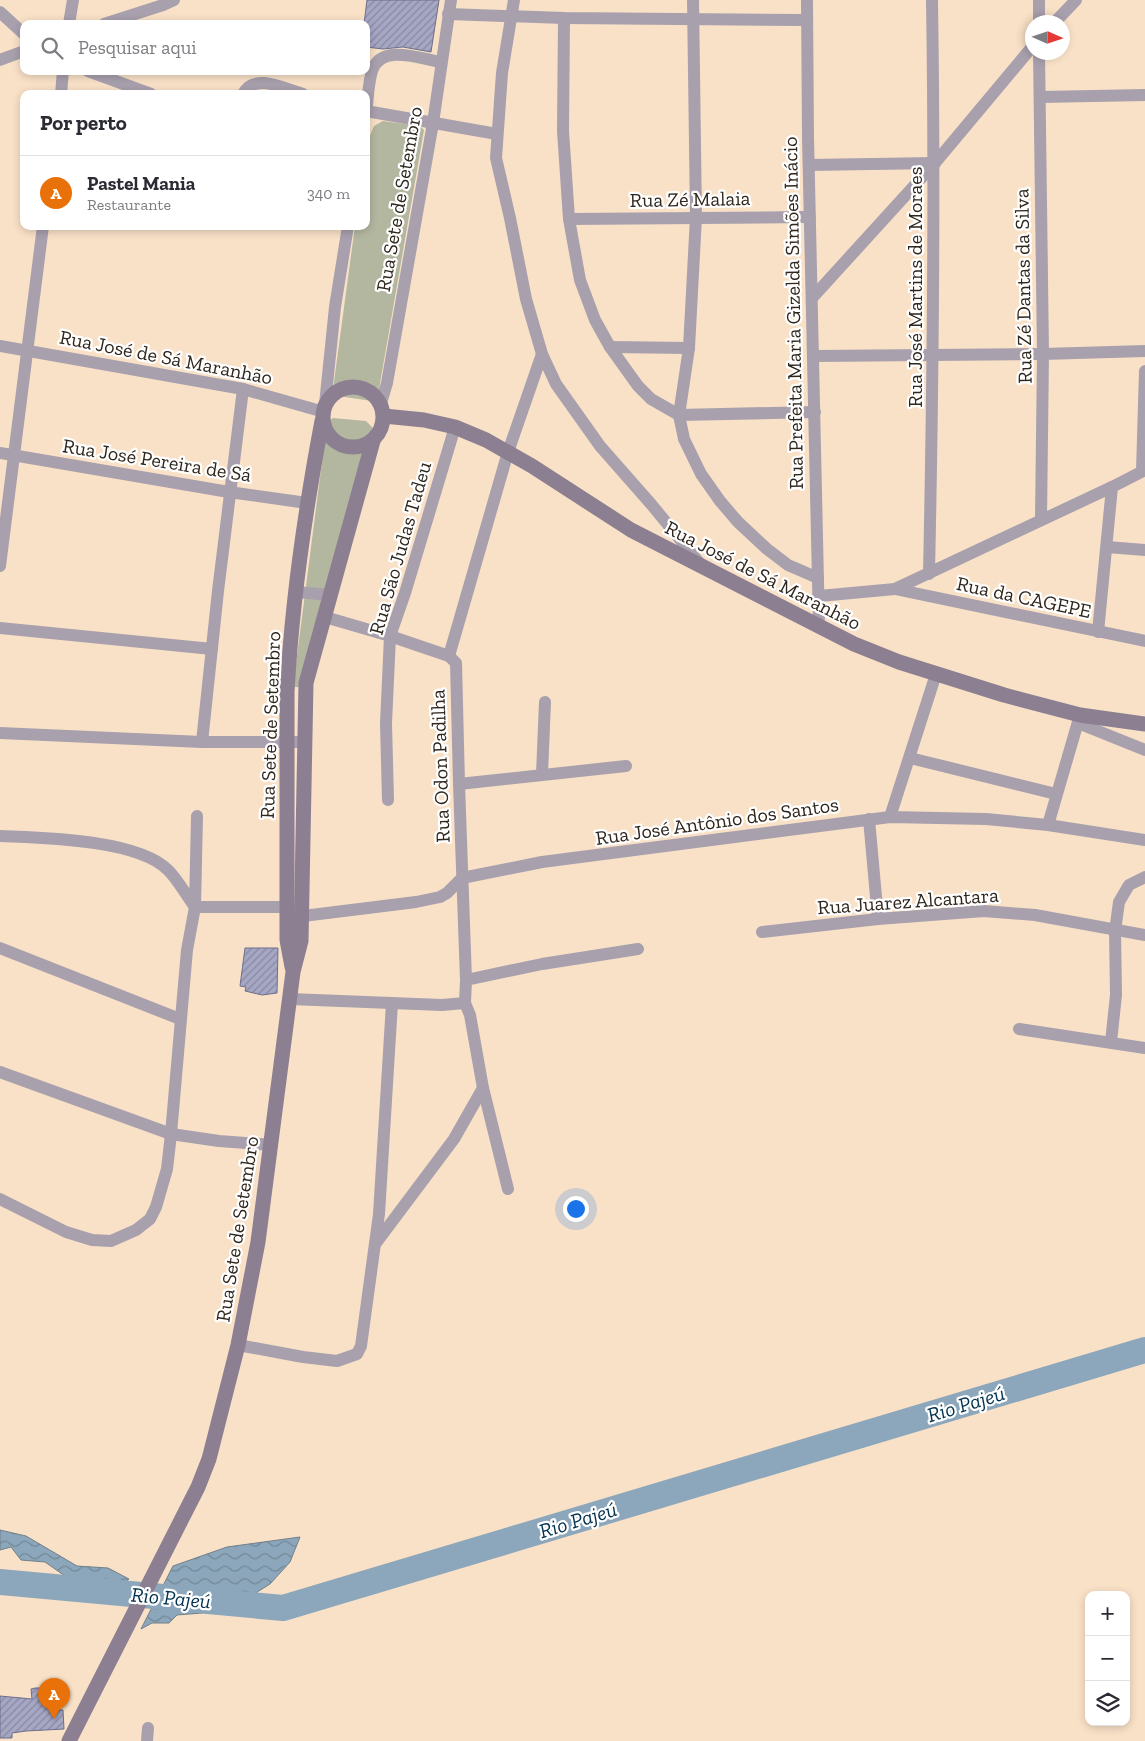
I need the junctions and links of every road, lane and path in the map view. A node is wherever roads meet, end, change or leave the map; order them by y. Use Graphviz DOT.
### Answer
graph roads {
  1 [pos="73,0"];
  2 [pos="174,0"];
  3 [pos="450,0"];
  4 [pos="514,0"];
  5 [pos="694,0"];
  6 [pos="807,0"];
  7 [pos="932,0"];
  8 [pos="1039,0"];
  9 [pos="1076,0"];
  10 [pos="0,12"];
  11 [pos="448,14"];
  12 [pos="1039,15"];
  13 [pos="1062,15"];
  14 [pos="510,16"];
  15 [pos="564,18"];
  16 [pos="70,20"];
  17 [pos="117,20"];
  18 [pos="694,20"];
  19 [pos="807,20"];
  20 [pos="20,30"];
  21 [pos="20,52"];
  22 [pos="1025,55"];
  23 [pos="0,60"];
  24 [pos="1039,60"];
  25 [pos="441,62"];
  26 [pos="63,75"];
  27 [pos="99,75"];
  28 [pos="61,90"];
  29 [pos="140,90"];
  30 [pos="246,90"];
  31 [pos="288,90"];
  32 [pos="369,90"];
  33 [pos="1145,95"];
  34 [pos="1040,96"];
  35 [pos="370,113"];
  36 [pos="433,123"];
  37 [pos="497,134"];
  38 [pos="935,162"];
  39 [pos="809,165"];
  40 [pos="696,217"];
  41 [pos="810,217"];
  42 [pos="569,219"];
  43 [pos="42,230"];
  44 [pos="347,230"];
  45 [pos="813,297"];
  46 [pos="0,346"];
  47 [pos="610,348"];
  48 [pos="689,348"];
  49 [pos="27,350"];
  50 [pos="1145,350"];
  51 [pos="542,354"];
  52 [pos="1043,354"];
  53 [pos="934,355"];
  54 [pos="814,356"];
  55 [pos="1145,371"];
  56 [pos="243,389"];
  57 [pos="382,410"];
  58 [pos="324,412"];
  59 [pos="815,412"];
  60 [pos="679,415"];
  61 [pos="455,427"];
  62 [pos="373,441"];
  63 [pos="508,452"];
  64 [pos="0,453"];
  65 [pos="14,455"];
  66 [pos="1144,470"];
  67 [pos="1112,487"];
  68 [pos="230,492"];
  69 [pos="307,502"];
  70 [pos="1041,520"];
  71 [pos="1107,547"];
  72 [pos="1145,550"];
  73 [pos="0,566"];
  74 [pos="704,568"];
  75 [pos="929,574"];
  76 [pos="818,578"];
  77 [pos="895,589"];
  78 [pos="296,592"];
  79 [pos="331,595"];
  80 [pos="819,596"];
  81 [pos="325,617"];
  82 [pos="819,626"];
  83 [pos="0,628"];
  84 [pos="1098,632"];
  85 [pos="390,636"];
  86 [pos="1145,641"];
  87 [pos="212,649"];
  88 [pos="449,656"];
  89 [pos="936,674"];
  90 [pos="287,692"];
  91 [pos="306,693"];
  92 [pos="545,702"];
  93 [pos="1079,719"];
  94 [pos="1145,724"];
  95 [pos="0,733"];
  96 [pos="202,742"];
  97 [pos="288,742"];
  98 [pos="304,742"];
  99 [pos="1145,750"];
  100 [pos="910,758"];
  101 [pos="626,766"];
  102 [pos="542,774"];
  103 [pos="459,784"];
  104 [pos="1056,794"];
  105 [pos="388,800"];
  106 [pos="197,816"];
  107 [pos="890,818"];
  108 [pos="869,820"];
  109 [pos="1048,825"];
  110 [pos="0,836"];
  111 [pos="1145,840"];
  112 [pos="1145,877"];
  113 [pos="462,878"];
  114 [pos="195,907"];
  115 [pos="287,908"];
  116 [pos="303,916"];
  117 [pos="878,919"];
  118 [pos="1115,931"];
  119 [pos="762,932"];
  120 [pos="1145,935"];
  121 [pos="0,948"];
  122 [pos="638,949"];
  123 [pos="292,972"];
  124 [pos="466,980"];
  125 [pos="290,999"];
  126 [pos="392,1003"];
  127 [pos="465,1003"];
  128 [pos="180,1019"];
  129 [pos="1019,1030"];
  130 [pos="1111,1042"];
  131 [pos="1145,1048"];
  132 [pos="0,1072"];
  133 [pos="483,1088"];
  134 [pos="172,1134"];
  135 [pos="272,1145"];
  136 [pos="508,1189"];
  137 [pos="0,1200"];
  138 [pos="376,1243"];
  139 [pos="238,1346"];
  140 [pos="148,1728"];
  141 [pos="69,1741"];
  142 [pos="147,1741"];
  1 -- 16 [label="street"];
  2 -- 17 [label="street"];
  3 -- 11 [label="street, Rua Sete de Setembro"];
  4 -- 14 [label="street"];
  5 -- 18 [label="street"];
  6 -- 19 [label="street, Rua Prefeita Maria Gizelda Simões Inácio"];
  7 -- 38 [label="street, Rua José Martins de Moraes"];
  8 -- 12 [label="street"];
  9 -- 13 [label="street"];
  10 -- 20 [label="street"];
  11 -- 14 [label="street"];
  11 -- 25 [label="street, Rua Sete de Setembro"];
  14 -- 15 [label="street"];
  14 -- 37 [label="street"];
  15 -- 18 [label="street"];
  15 -- 42 [label="street"];
  18 -- 19 [label="street"];
  18 -- 40 [label="street"];
  19 -- 39 [label="street, Rua Prefeita Maria Gizelda Simões Inácio"];
  21 -- 23 [label="street"];
  22 -- 38 [label="street"];
  24 -- 34 [label="street, Rua Zé Dantas da Silva"];
  25 -- 32 [label="street"];
  25 -- 36 [label="street, Rua Sete de Setembro"];
  26 -- 28 [label="street"];
  27 -- 29 [label="street"];
  30 -- 31 [label="street"];
  33 -- 34 [label="street"];
  34 -- 52 [label="street, Rua Zé Dantas da Silva"];
  35 -- 36 [label="street"];
  36 -- 37 [label="street"];
  36 -- 57 [label="street, Rua Sete de Setembro"];
  37 -- 51 [label="street"];
  38 -- 39 [label="street"];
  38 -- 45 [label="street"];
  38 -- 53 [label="street, Rua José Martins de Moraes"];
  39 -- 41 [label="street, Rua Prefeita Maria Gizelda Simões Inácio"];
  40 -- 41 [label="street, Rua Zé Malaia"];
  40 -- 42 [label="street, Rua Zé Malaia"];
  40 -- 48 [label="street"];
  41 -- 45 [label="street, Rua Prefeita Maria Gizelda Simões Inácio"];
  42 -- 47 [label="street"];
  43 -- 49 [label="street"];
  44 -- 58 [label="street"];
  45 -- 54 [label="street, Rua Prefeita Maria Gizelda Simões Inácio"];
  46 -- 49 [label="street, Rua José de Sá Maranhão"];
  47 -- 48 [label="street"];
  47 -- 60 [label="street"];
  48 -- 60 [label="street"];
  49 -- 56 [label="street, Rua José de Sá Maranhão"];
  49 -- 65 [label="street"];
  50 -- 52 [label="street"];
  51 -- 63 [label="street"];
  51 -- 74 [label="street"];
  52 -- 53 [label="street"];
  52 -- 70 [label="street, Rua Zé Dantas da Silva"];
  53 -- 54 [label="street"];
  53 -- 75 [label="street, Rua José Martins de Moraes"];
  54 -- 59 [label="street, Rua Prefeita Maria Gizelda Simões Inácio"];
  55 -- 66 [label="street"];
  56 -- 58 [label="street, Rua José de Sá Maranhão"];
  56 -- 68 [label="street"];
  57 -- 58 [label="street"];
  57 -- 61 [label="street, Rua José de Sá Maranhão"];
  57 -- 62 [label="street"];
  58 -- 62 [label="street"];
  58 -- 69 [label="street, Rua Sete de Setembro"];
  59 -- 60 [label="street"];
  59 -- 76 [label="street, Rua Prefeita Maria Gizelda Simões Inácio"];
  60 -- 76 [label="street"];
  61 -- 63 [label="street, Rua José de Sá Maranhão"];
  61 -- 85 [label="street, Rua São Judas Tadeu"];
  62 -- 79 [label="street, Rua Sete de Setembro"];
  63 -- 74 [label="street, Rua José de Sá Maranhão"];
  63 -- 88 [label="street"];
  64 -- 65 [label="street, Rua José Pereira de Sá"];
  65 -- 68 [label="street, Rua José Pereira de Sá"];
  65 -- 73 [label="street"];
  66 -- 67 [label="street"];
  67 -- 70 [label="street"];
  67 -- 71 [label="street"];
  68 -- 69 [label="street, Rua José Pereira de Sá"];
  68 -- 87 [label="street"];
  69 -- 78 [label="street, Rua Sete de Setembro"];
  70 -- 75 [label="street"];
  71 -- 72 [label="street"];
  71 -- 84 [label="street"];
  74 -- 82 [label="street, Rua José de Sá Maranhão"];
  75 -- 77 [label="street"];
  76 -- 80 [label="street, Rua Prefeita Maria Gizelda Simões Inácio"];
  77 -- 80 [label="street"];
  77 -- 84 [label="street, Rua da CAGEPE"];
  78 -- 79 [label="street"];
  78 -- 90 [label="street, Rua Sete de Setembro"];
  79 -- 81 [label="street, Rua Sete de Setembro"];
  80 -- 82 [label="street, Rua Prefeita Maria Gizelda Simões Inácio"];
  81 -- 85 [label="street"];
  81 -- 91 [label="street, Rua Sete de Setembro"];
  82 -- 89 [label="street, Rua José de Sá Maranhão"];
  83 -- 87 [label="street"];
  84 -- 86 [label="street, Rua da CAGEPE"];
  85 -- 88 [label="street"];
  85 -- 105 [label="street, Rua São Judas Tadeu"];
  87 -- 96 [label="street"];
  88 -- 103 [label="street, Rua Odon Padilha"];
  89 -- 93 [label="street, Rua José de Sá Maranhão"];
  89 -- 100 [label="street"];
  90 -- 91 [label="street"];
  90 -- 97 [label="street, Rua Sete de Setembro"];
  91 -- 98 [label="street, Rua Sete de Setembro"];
  92 -- 102 [label="street"];
  93 -- 94 [label="street, Rua José de Sá Maranhão"];
  93 -- 99 [label="street"];
  93 -- 104 [label="street"];
  95 -- 96 [label="street"];
  96 -- 97 [label="street"];
  97 -- 98 [label="street"];
  97 -- 115 [label="street, Rua Sete de Setembro"];
  98 -- 116 [label="street, Rua Sete de Setembro"];
  100 -- 104 [label="street"];
  100 -- 107 [label="street"];
  101 -- 102 [label="street"];
  102 -- 103 [label="street"];
  103 -- 113 [label="street, Rua Odon Padilha"];
  104 -- 109 [label="street"];
  106 -- 114 [label="street"];
  107 -- 108 [label="street, Rua José Antônio dos Santos"];
  107 -- 109 [label="street, Rua José Antônio dos Santos"];
  108 -- 113 [label="street, Rua José Antônio dos Santos"];
  108 -- 117 [label="street"];
  109 -- 111 [label="street, Rua José Antônio dos Santos"];
  110 -- 114 [label="street"];
  112 -- 118 [label="street"];
  113 -- 116 [label="street"];
  113 -- 124 [label="street, Rua Odon Padilha"];
  114 -- 115 [label="street"];
  114 -- 128 [label="street"];
  115 -- 123 [label="street, Rua Sete de Setembro"];
  116 -- 123 [label="street, Rua Sete de Setembro"];
  117 -- 118 [label="street, Rua Juarez Alcantara"];
  117 -- 119 [label="street, Rua Juarez Alcantara"];
  118 -- 120 [label="street, Rua Juarez Alcantara"];
  118 -- 130 [label="street"];
  121 -- 128 [label="street"];
  122 -- 124 [label="street"];
  123 -- 125 [label="street, Rua Sete de Setembro"];
  124 -- 127 [label="street, Rua Odon Padilha"];
  125 -- 126 [label="street"];
  125 -- 135 [label="street, Rua Sete de Setembro"];
  126 -- 127 [label="street"];
  126 -- 138 [label="street"];
  127 -- 133 [label="street, Rua Odon Padilha"];
  128 -- 134 [label="street"];
  129 -- 130 [label="street"];
  130 -- 131 [label="street"];
  132 -- 134 [label="street"];
  133 -- 136 [label="street, Rua Odon Padilha"];
  133 -- 138 [label="street"];
  134 -- 135 [label="street"];
  134 -- 137 [label="street"];
  135 -- 139 [label="street, Rua Sete de Setembro"];
  138 -- 139 [label="street"];
  139 -- 141 [label="street, Rua Sete de Setembro"];
  140 -- 142 [label="street"];
}
